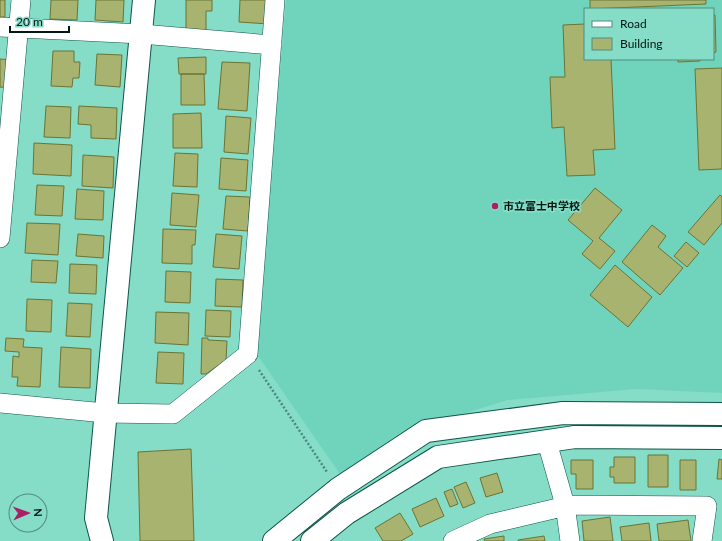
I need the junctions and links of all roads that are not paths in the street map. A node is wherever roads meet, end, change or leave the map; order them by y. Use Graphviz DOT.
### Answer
graph roads {
  1 [pos="21,0"];
  2 [pos="144,0"];
  3 [pos="275,0"];
  4 [pos="0,26"];
  5 [pos="19,28"];
  6 [pos="141,34"];
  7 [pos="272,45"];
  8 [pos="0,238"];
  9 [pos="0,403"];
  10 [pos="106,413"];
  11 [pos="722,414"];
  12 [pos="722,438"];
  13 [pos="547,442"];
  14 [pos="565,505"];
  15 [pos="459,540"];
  16 [pos="102,541"];
  17 [pos="274,541"];
  18 [pos="312,541"];
  19 [pos="570,541"];
  20 [pos="702,541"];
  1 -- 5 [label="street"];
  2 -- 6 [label="street"];
  3 -- 7 [label="street"];
  4 -- 5 [label="street"];
  5 -- 6 [label="street"];
  5 -- 8 [label="street"];
  6 -- 7 [label="street"];
  6 -- 10 [label="street"];
  7 -- 10 [label="street"];
  9 -- 10 [label="street"];
  10 -- 16 [label="street"];
  11 -- 17 [label="street"];
  12 -- 13 [label="street"];
  13 -- 14 [label="street"];
  13 -- 18 [label="street"];
  14 -- 15 [label="street"];
  14 -- 19 [label="street"];
  14 -- 20 [label="street"];
}
